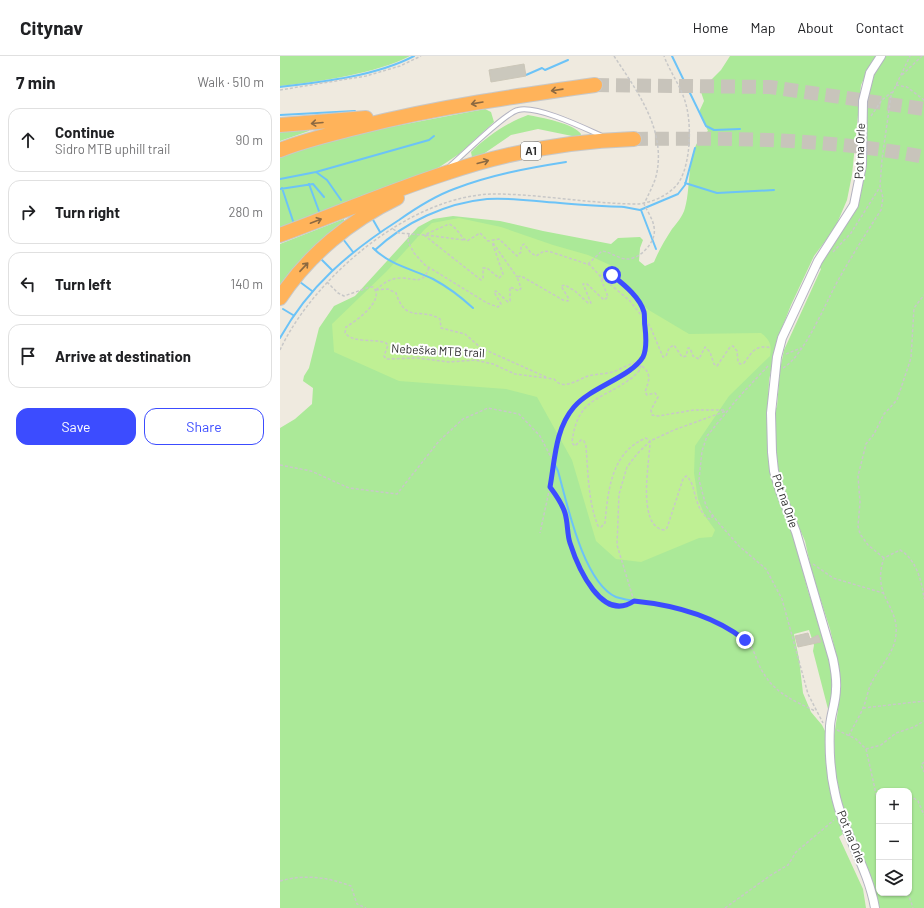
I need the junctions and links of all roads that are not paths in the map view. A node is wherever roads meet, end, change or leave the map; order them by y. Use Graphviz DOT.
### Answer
graph roads {
  1 [pos="881,56"];
  2 [pos="596,84"];
  3 [pos="517,103"];
  4 [pos="406,115"];
  5 [pos="280,125"];
  6 [pos="634,139"];
  7 [pos="612,140"];
  8 [pos="280,150"];
  9 [pos="438,176"];
  10 [pos="280,235"];
  11 [pos="280,298"];
  12 [pos="875,908"];
  1 -- 12 [label="street, Pot na Orle"];
  2 -- 3 [label="highway, one-way"];
  3 -- 4 [label="highway, one-way"];
  3 -- 7 [label="lane"];
  3 -- 9 [label="lane"];
  4 -- 5 [label="highway, one-way"];
  4 -- 8 [label="highway"];
  6 -- 7 [label="highway, A1"];
  9 -- 7 [label="highway, A1, one-way"];
  10 -- 9 [label="highway, A1, one-way"];
  11 -- 9 [label="highway, one-way"];
}
